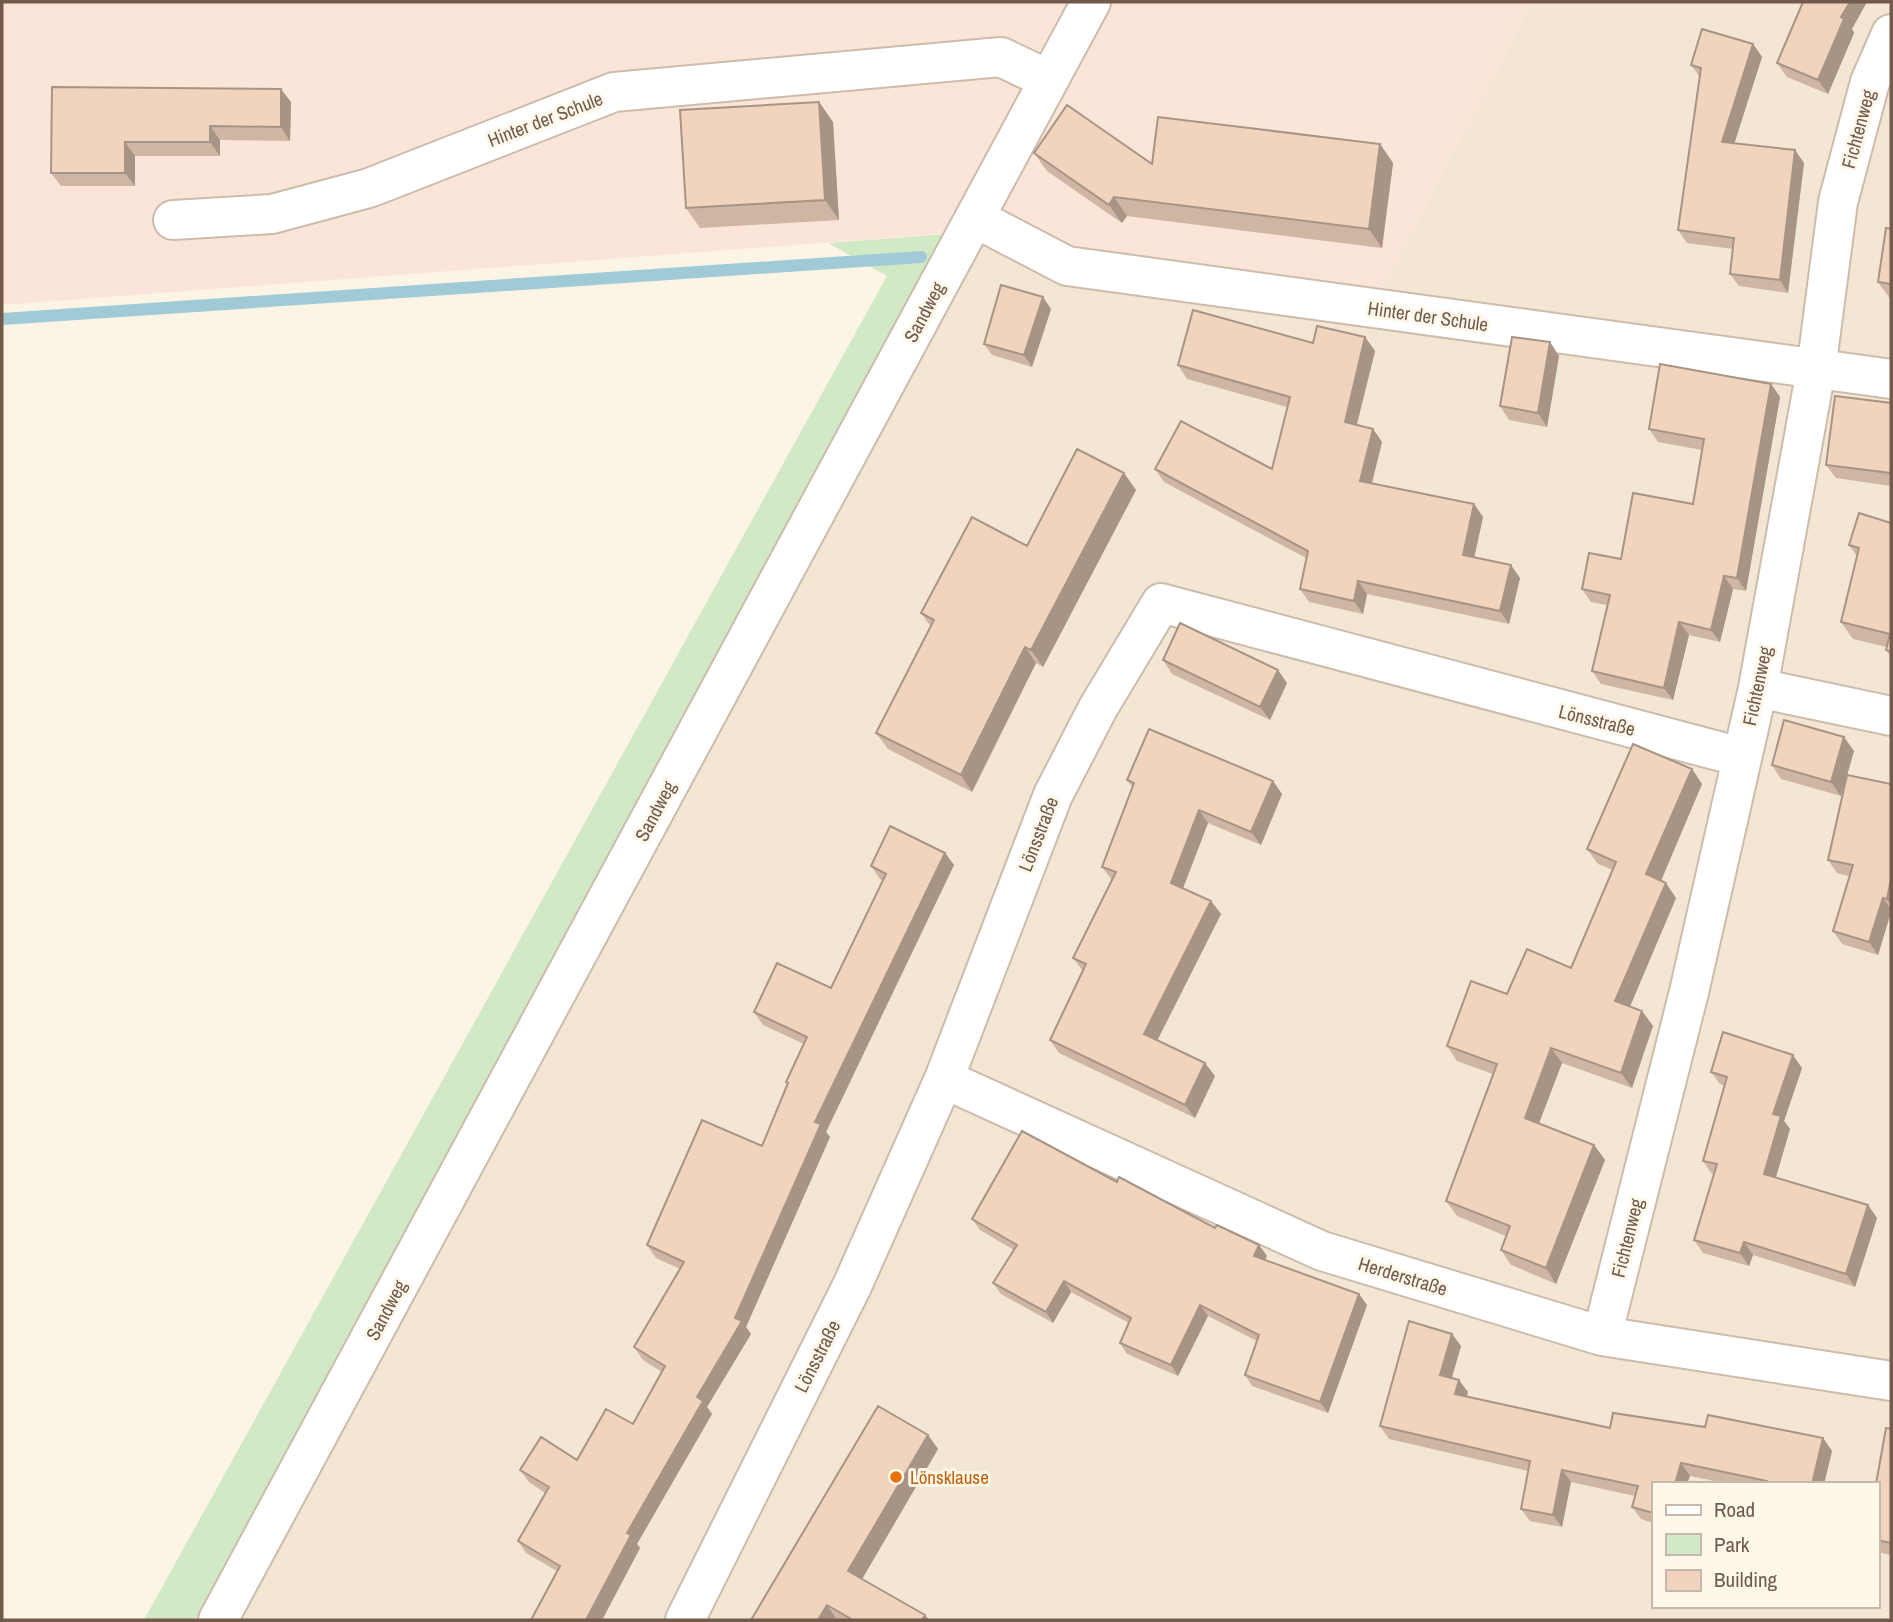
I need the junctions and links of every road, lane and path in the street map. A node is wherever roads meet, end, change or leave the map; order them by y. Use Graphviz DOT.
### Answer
graph roads {
  1 [pos="1091,2"];
  2 [pos="1891,34"];
  3 [pos="1049,80"];
  4 [pos="975,218"];
  5 [pos="173,220"];
  6 [pos="1816,370"];
  7 [pos="1891,379"];
  8 [pos="1758,688"];
  9 [pos="1891,716"];
  10 [pos="1741,757"];
  11 [pos="944,1079"];
  12 [pos="1602,1336"];
  13 [pos="1891,1381"];
  14 [pos="218,1620"];
  15 [pos="685,1620"];
  1 -- 3 [label="street, Sandweg"];
  2 -- 6 [label="street, Fichtenweg"];
  3 -- 4 [label="street, Sandweg"];
  3 -- 5 [label="street, Hinter der Schule"];
  4 -- 6 [label="street, Hinter der Schule"];
  4 -- 14 [label="street, Sandweg"];
  6 -- 7 [label="street, Hinter der Schule"];
  6 -- 8 [label="street, Fichtenweg"];
  8 -- 9 [label="street"];
  8 -- 10 [label="street, Fichtenweg"];
  10 -- 11 [label="street, Lönsstraße"];
  10 -- 12 [label="street, Fichtenweg"];
  11 -- 12 [label="street, Herderstraße"];
  11 -- 15 [label="street, Lönsstraße"];
  12 -- 13 [label="street, Herderstraße"];
}
